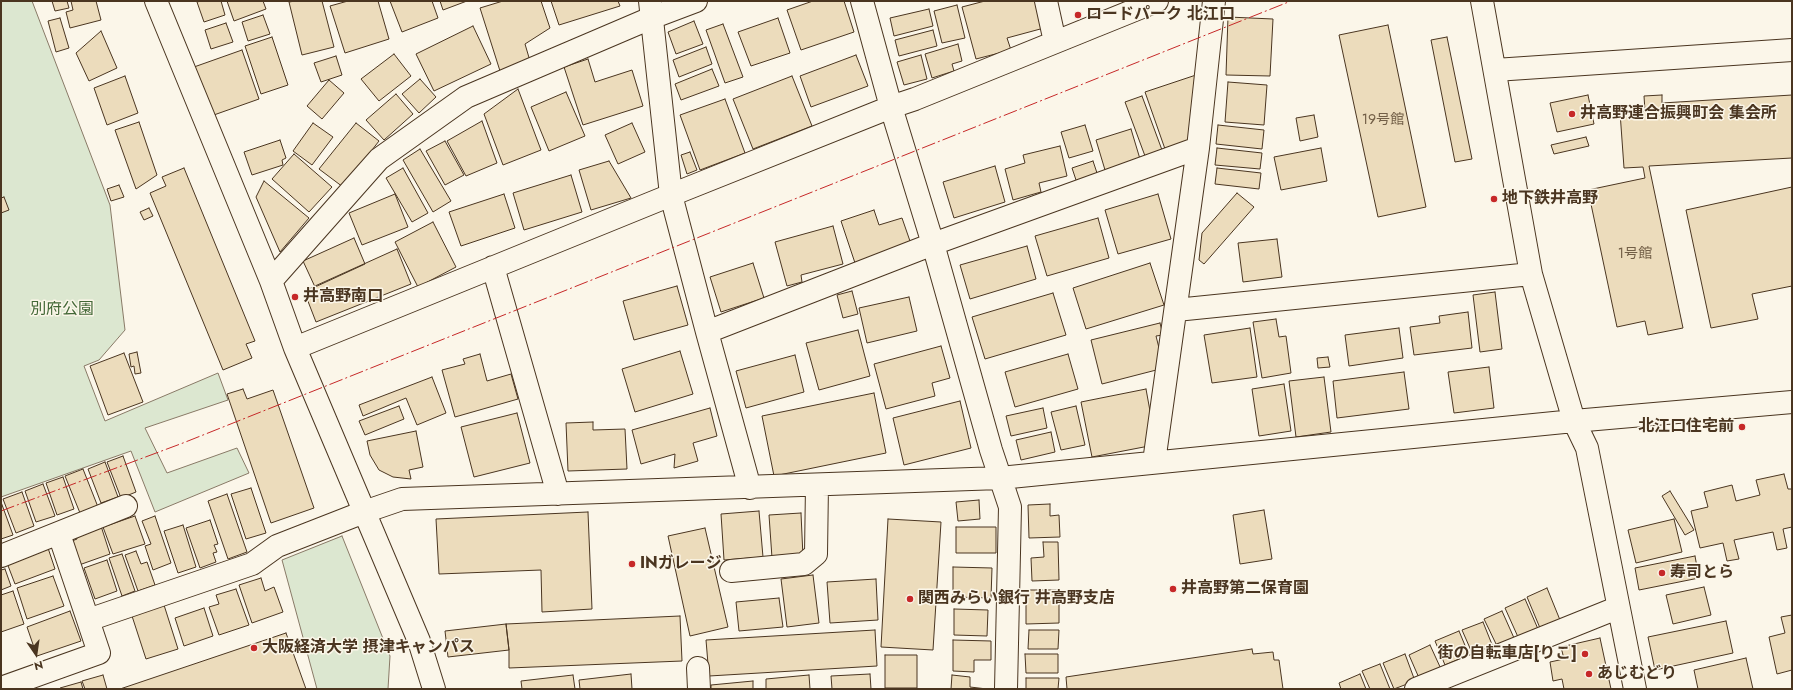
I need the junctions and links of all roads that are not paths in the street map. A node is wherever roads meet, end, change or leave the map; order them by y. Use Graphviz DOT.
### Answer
graph roads {
  1 [pos="156,1"];
  2 [pos="696,1"];
  3 [pos="862,1"];
  4 [pos="1046,1"];
  5 [pos="1157,1"];
  6 [pos="1214,1"];
  7 [pos="1482,1"];
  8 [pos="650,10"];
  9 [pos="1055,42"];
  10 [pos="1792,50"];
  11 [pos="1495,70"];
  12 [pos="891,107"];
  13 [pos="1198,148"];
  14 [pos="671,195"];
  15 [pos="933,244"];
  16 [pos="492,267"];
  17 [pos="1531,274"];
  18 [pos="271,281"];
  19 [pos="1176,310"];
  20 [pos="707,332"];
  21 [pos="295,348"];
  22 [pos="1792,402"];
  23 [pos="1574,421"];
  24 [pos="1154,462"];
  25 [pos="1000,478"];
  26 [pos="818,485"];
  27 [pos="750,488"];
  28 [pos="558,494"];
  29 [pos="126,506"];
  30 [pos="364,512"];
  31 [pos="59,534"];
  32 [pos="1,556"];
  33 [pos="731,571"];
  34 [pos="1618,608"];
  35 [pos="88,620"];
  36 [pos="1,688"];
  37 [pos="434,689"];
  38 [pos="1006,689"];
  39 [pos="1416,689"];
  40 [pos="1635,689"];
  1 -- 18 [label="street"];
  2 -- 8 [label="street"];
  3 -- 12 [label="street"];
  4 -- 9 [label="street"];
  5 -- 9 [label="street"];
  6 -- 13 [label="street"];
  7 -- 11 [label="street"];
  8 -- 14 [label="street"];
  8 -- 18 [label="street"];
  9 -- 12 [label="street"];
  10 -- 11 [label="street"];
  11 -- 17 [label="street"];
  12 -- 14 [label="street"];
  12 -- 15 [label="street"];
  13 -- 15 [label="street"];
  13 -- 19 [label="street"];
  14 -- 16 [label="street"];
  14 -- 20 [label="street"];
  15 -- 20 [label="street"];
  15 -- 25 [label="street"];
  16 -- 21 [label="street"];
  16 -- 28 [label="street"];
  17 -- 19 [label="street"];
  17 -- 23 [label="street"];
  18 -- 21 [label="street"];
  19 -- 24 [label="street"];
  20 -- 27 [label="street"];
  21 -- 30 [label="street"];
  22 -- 23 [label="street"];
  23 -- 24 [label="street"];
  23 -- 34 [label="street"];
  24 -- 25 [label="street"];
  25 -- 26 [label="street"];
  25 -- 38 [label="street"];
  26 -- 27 [label="street"];
  26 -- 33 [label="street"];
  27 -- 28 [label="street"];
  28 -- 30 [label="street"];
  29 -- 31 [label="street"];
  30 -- 35 [label="street"];
  30 -- 37 [label="street"];
  31 -- 32 [label="street"];
  31 -- 35 [label="street"];
  34 -- 39 [label="street"];
  34 -- 40 [label="street"];
  35 -- 36 [label="street"];
}
